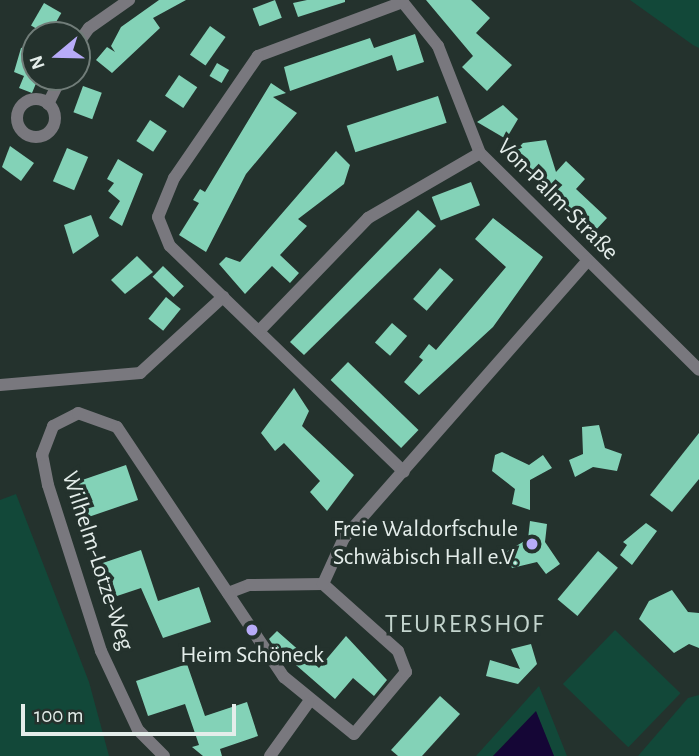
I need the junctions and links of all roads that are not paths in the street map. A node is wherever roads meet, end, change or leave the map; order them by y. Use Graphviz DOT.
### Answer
graph roads {
  1 [pos="129,0"];
  2 [pos="402,1"];
  3 [pos="91,26"];
  4 [pos="54,91"];
  5 [pos="48,104"];
  6 [pos="480,153"];
  7 [pos="587,261"];
  8 [pos="223,297"];
  9 [pos="260,330"];
  10 [pos="699,370"];
  11 [pos="0,385"];
  12 [pos="404,472"];
  13 [pos="323,584"];
  14 [pos="228,593"];
  15 [pos="308,703"];
  16 [pos="163,756"];
  17 [pos="271,756"];
  1 -- 3 [label="street"];
  2 -- 6 [label="street, Von-Palm-Straße"];
  2 -- 8 [label="street"];
  4 -- 5 [label="street"];
  6 -- 7 [label="street, Von-Palm-Straße"];
  6 -- 9 [label="street"];
  7 -- 10 [label="street, Von-Palm-Straße"];
  7 -- 12 [label="street"];
  8 -- 9 [label="street"];
  8 -- 11 [label="street"];
  9 -- 12 [label="street"];
  12 -- 13 [label="street"];
  13 -- 14 [label="street"];
  13 -- 15 [label="street, Wilhelm-Lotze-Weg"];
  14 -- 15 [label="street, Wilhelm-Lotze-Weg"];
  14 -- 16 [label="street, Wilhelm-Lotze-Weg"];
  15 -- 17 [label="street"];
}
